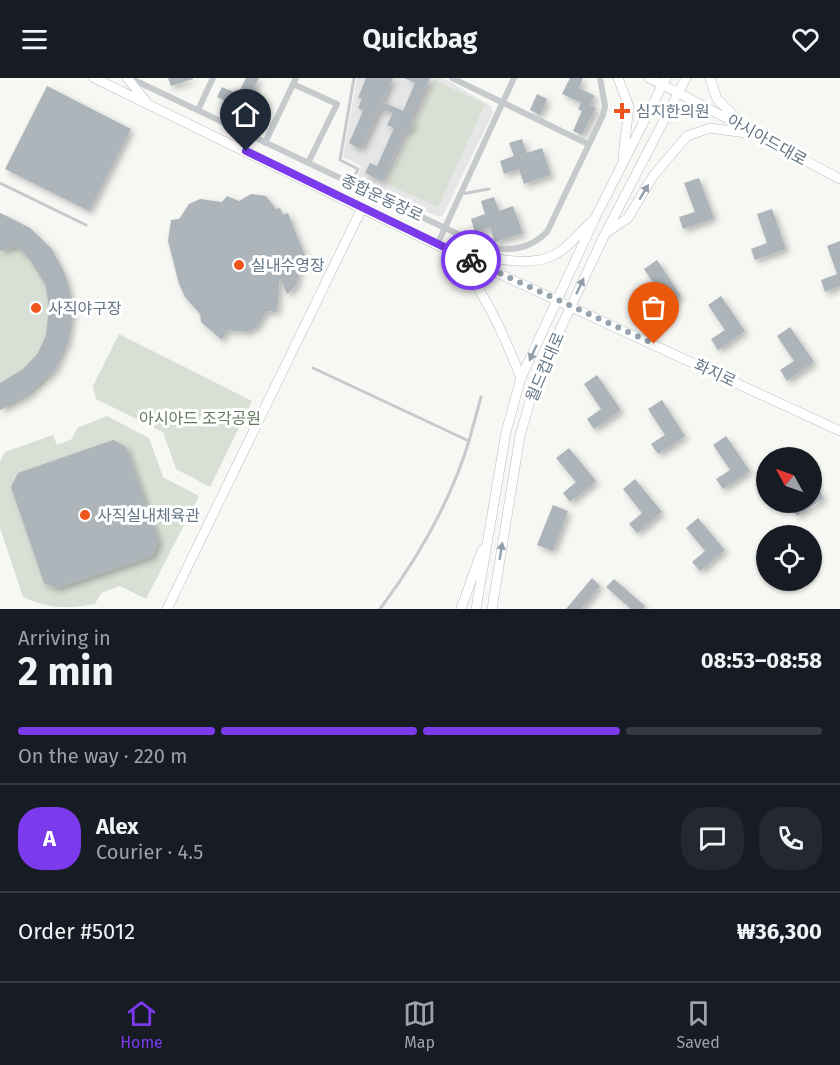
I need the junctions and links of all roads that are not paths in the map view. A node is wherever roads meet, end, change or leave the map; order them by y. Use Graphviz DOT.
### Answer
graph roads {
  1 [pos="94,78"];
  2 [pos="128,78"];
  3 [pos="213,78"];
  4 [pos="354,78"];
  5 [pos="452,78"];
  6 [pos="514,78"];
  7 [pos="600,78"];
  8 [pos="618,78"];
  9 [pos="649,78"];
  10 [pos="710,78"];
  11 [pos="683,79"];
  12 [pos="139,80"];
  13 [pos="295,81"];
  14 [pos="664,81"];
  15 [pos="677,91"];
  16 [pos="696,99"];
  17 [pos="502,103"];
  18 [pos="149,104"];
  19 [pos="198,110"];
  20 [pos="751,134"];
  21 [pos="265,143"];
  22 [pos="588,144"];
  23 [pos="308,163"];
  24 [pos="622,165"];
  25 [pos="840,179"];
  26 [pos="0,183"];
  27 [pos="351,184"];
  28 [pos="489,189"];
  29 [pos="460,194"];
  30 [pos="362,208"];
  31 [pos="595,218"];
  32 [pos="86,225"];
  33 [pos="445,228"];
  34 [pos="605,234"];
  35 [pos="437,244"];
  36 [pos="451,251"];
  37 [pos="557,300"];
  38 [pos="571,306"];
  39 [pos="313,368"];
  40 [pos="521,378"];
  41 [pos="480,397"];
  42 [pos="840,431"];
  43 [pos="469,441"];
  44 [pos="489,531"];
  45 [pos="167,609"];
  46 [pos="380,609"];
  47 [pos="461,609"];
  48 [pos="476,609"];
  49 [pos="492,609"];
  1 -- 18 [label="main road, 종합운동장로"];
  2 -- 12 [label="street, 종합운동장로"];
  2 -- 18 [label="main road"];
  3 -- 19 [label="street"];
  4 -- 27 [label="lane"];
  5 -- 17 [label="street"];
  6 -- 17 [label="street"];
  7 -- 22 [label="street, 종합운동장로"];
  8 -- 24 [label="main road"];
  9 -- 14 [label="main road, 아시아드대로"];
  10 -- 20 [label="main road"];
  11 -- 15 [label="main road, 월드컵대로"];
  11 -- 16 [label="main road, 아시아드대로"];
  12 -- 19 [label="street, 종합운동장로"];
  13 -- 21 [label="street"];
  13 -- 23 [label="street"];
  14 -- 15 [label="main road, 아시아드대로"];
  14 -- 24 [label="main road, 월드컵대로"];
  15 -- 16 [label="main road, 아시아드대로"];
  15 -- 34 [label="main road, 월드컵대로"];
  16 -- 20 [label="main road, 아시아드대로"];
  17 -- 22 [label="street"];
  17 -- 29 [label="street"];
  18 -- 30 [label="main road, 종합운동장로"];
  19 -- 21 [label="street, 종합운동장로"];
  20 -- 25 [label="main road, 아시아드대로"];
  34 -- 20 [label="main road, one-way"];
  21 -- 23 [label="street, 종합운동장로"];
  22 -- 33 [label="street, 종합운동장로"];
  23 -- 27 [label="street, 종합운동장로"];
  24 -- 31 [label="main road, 월드컵대로"];
  26 -- 32 [label="lane"];
  27 -- 33 [label="street, 종합운동장로"];
  28 -- 29 [label="lane"];
  29 -- 33 [label="street"];
  30 -- 35 [label="main road, 종합운동장로"];
  30 -- 45 [label="main road"];
  31 -- 36 [label="main road"];
  31 -- 37 [label="main road, 월드컵대로"];
  33 -- 35 [label="street"];
  38 -- 34 [label="main road, 월드컵대로, one-way"];
  35 -- 36 [label="main road, 종합운동장로"];
  36 -- 37 [label="main road, 종합운동장로"];
  36 -- 40 [label="main road"];
  37 -- 38 [label="main road, 화지로"];
  37 -- 40 [label="main road, 월드컵대로, one-way"];
  38 -- 42 [label="main road, 화지로"];
  49 -- 38 [label="main road, 월드컵대로, one-way"];
  39 -- 43 [label="lane"];
  40 -- 44 [label="main road, 월드컵대로"];
  41 -- 43 [label="lane"];
  43 -- 46 [label="lane"];
  44 -- 47 [label="main road"];
  44 -- 48 [label="main road, 월드컵대로"];
}
